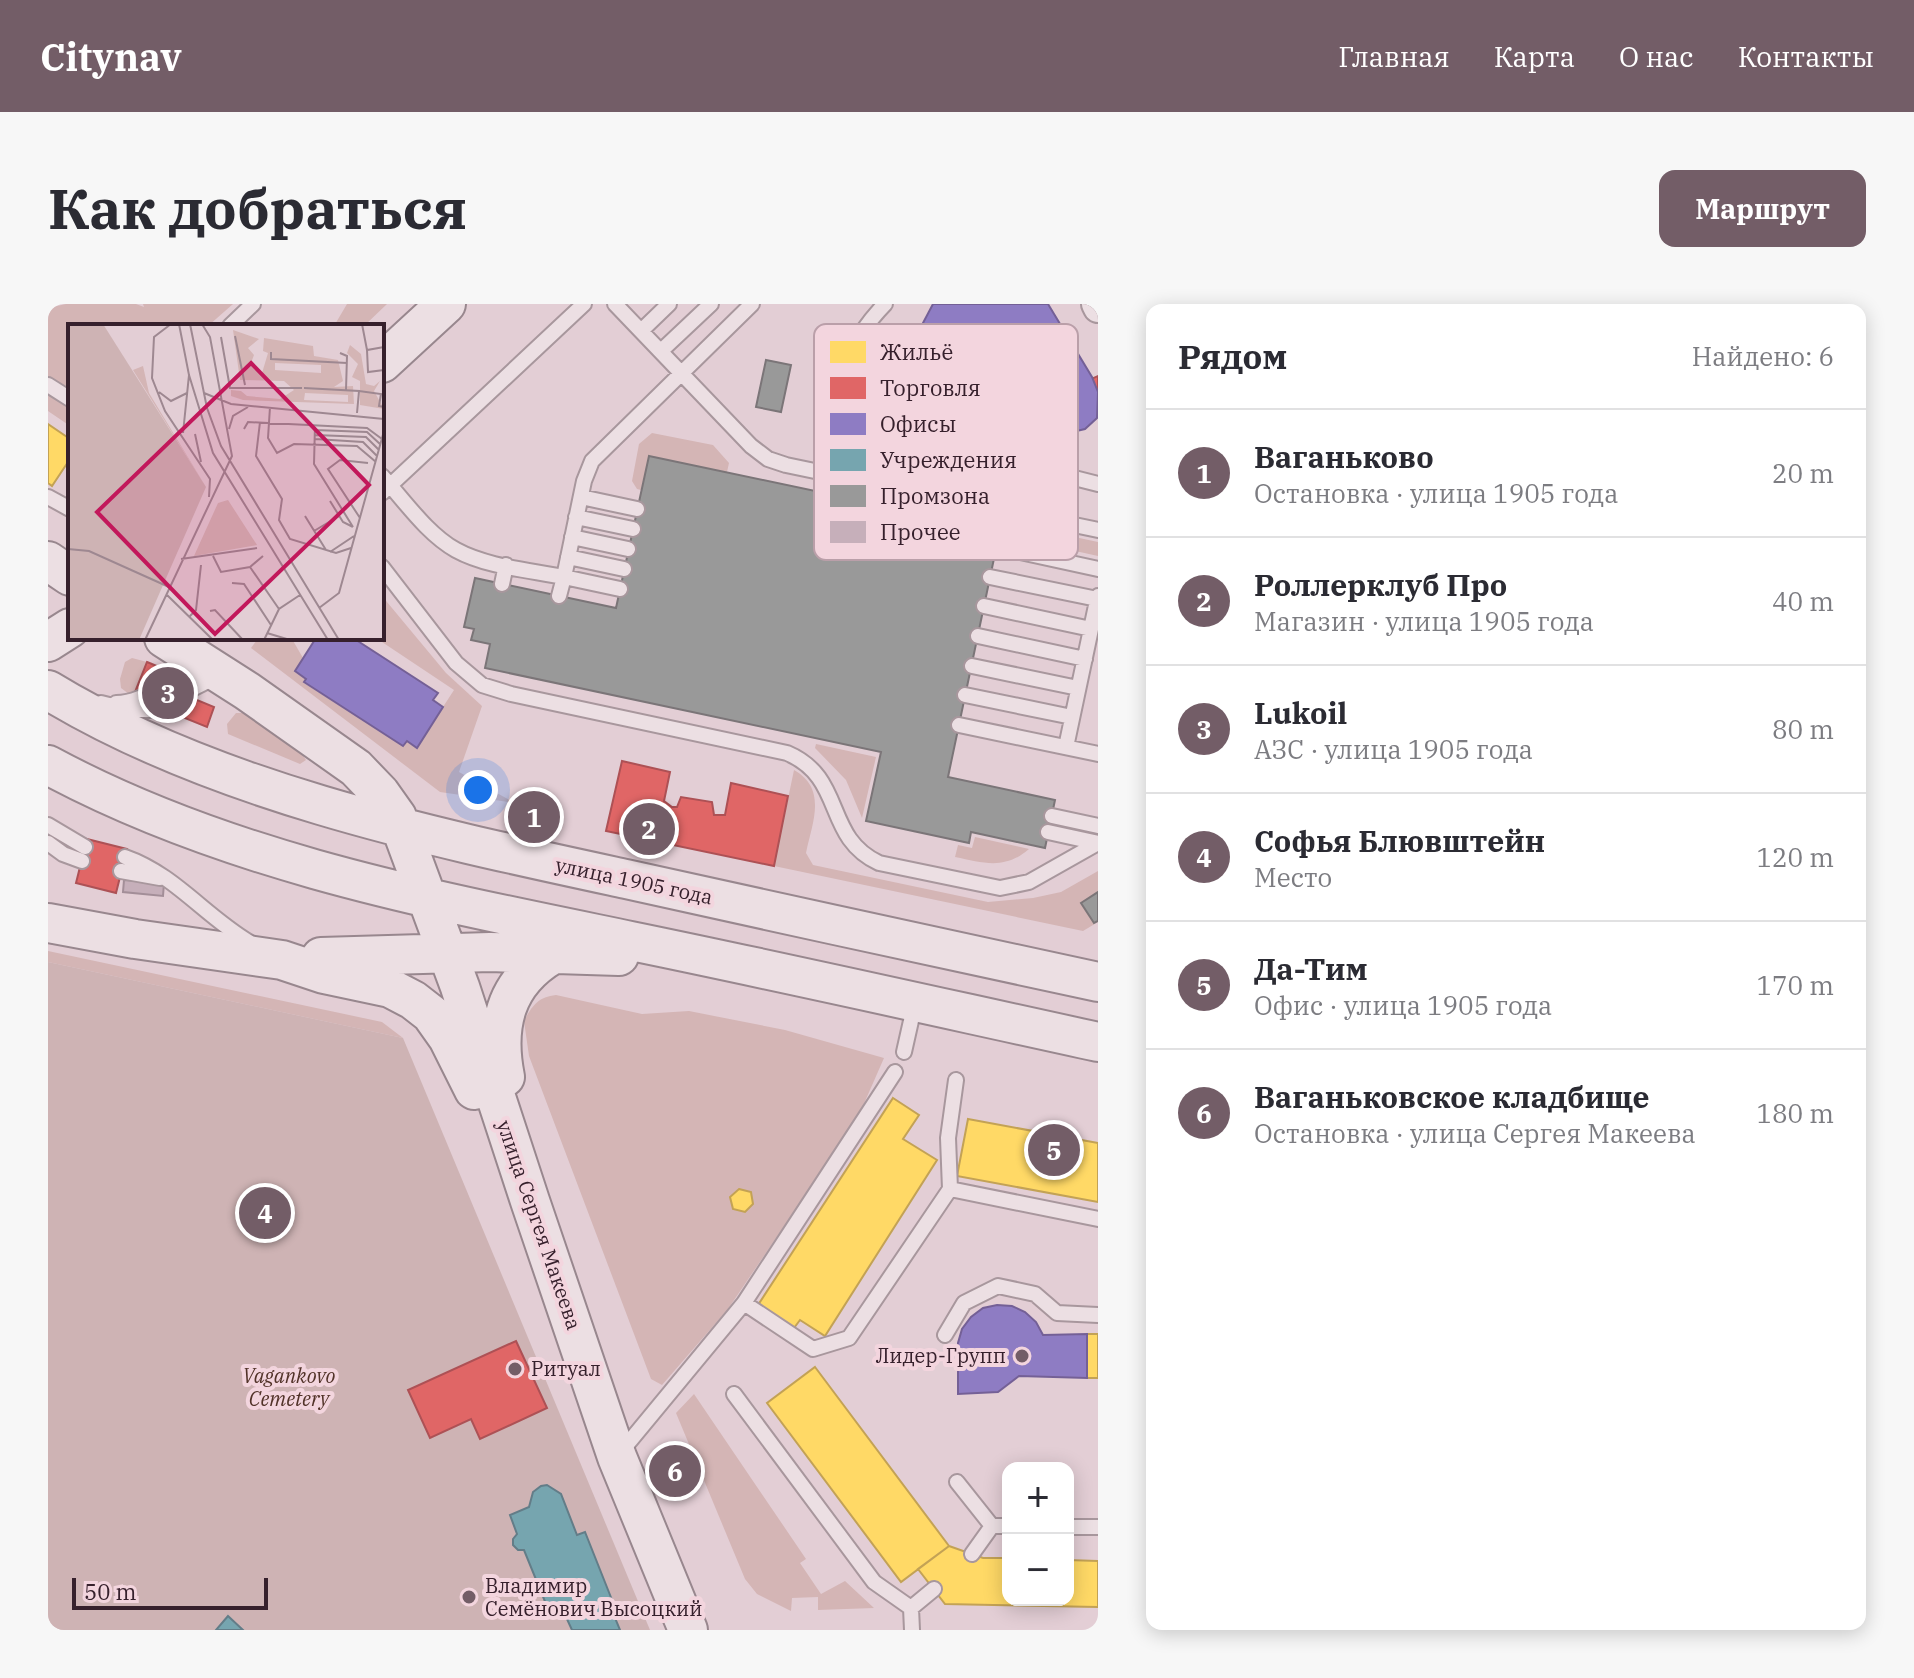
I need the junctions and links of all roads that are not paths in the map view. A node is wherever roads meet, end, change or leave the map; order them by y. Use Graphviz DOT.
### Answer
graph roads {
  1 [pos="253,304"];
  2 [pos="446,304"];
  3 [pos="584,304"];
  4 [pos="669,304"];
  5 [pos="711,304"];
  6 [pos="752,304"];
  7 [pos="885,304"];
  8 [pos="621,306"];
  9 [pos="232,324"];
  10 [pos="867,324"];
  11 [pos="641,331"];
  12 [pos="661,351"];
  13 [pos="384,361"];
  14 [pos="681,373"];
  15 [pos="48,385"];
  16 [pos="68,398"];
  17 [pos="814,471"];
  18 [pos="1078,479"];
  19 [pos="1098,484"];
  20 [pos="385,485"];
  21 [pos="48,497"];
  22 [pos="581,497"];
  23 [pos="68,508"];
  24 [pos="637,509"];
  25 [pos="576,517"];
  26 [pos="1078,526"];
  27 [pos="633,529"];
  28 [pos="1098,530"];
  29 [pos="572,537"];
  30 [pos="628,549"];
  31 [pos="568,557"];
  32 [pos="1057,560"];
  33 [pos="48,561"];
  34 [pos="506,565"];
  35 [pos="624,569"];
  36 [pos="1098,569"];
  37 [pos="384,570"];
  38 [pos="68,575"];
  39 [pos="564,577"];
  40 [pos="990,577"];
  41 [pos="502,584"];
  42 [pos="620,589"];
  43 [pos="559,596"];
  44 [pos="1098,598"];
  45 [pos="984,606"];
  46 [pos="68,629"];
  47 [pos="1091,629"];
  48 [pos="978,636"];
  49 [pos="167,640"];
  50 [pos="214,640"];
  51 [pos="48,642"];
  52 [pos="1085,659"];
  53 [pos="972,666"];
  54 [pos="234,683"];
  55 [pos="1078,688"];
  56 [pos="53,693"];
  57 [pos="965,695"];
  58 [pos="1072,717"];
  59 [pos="959,725"];
  60 [pos="1066,747"];
  61 [pos="1098,754"];
  62 [pos="48,765"];
  63 [pos="1052,816"];
  64 [pos="48,825"];
  65 [pos="1098,826"];
  66 [pos="402,828"];
  67 [pos="1048,832"];
  68 [pos="48,843"];
  69 [pos="123,864"];
  70 [pos="48,897"];
  71 [pos="428,898"];
  72 [pos="48,923"];
  73 [pos="135,939"];
  74 [pos="448,953"];
  75 [pos="552,955"];
  76 [pos="282,960"];
  77 [pos="732,962"];
  78 [pos="1098,982"];
  79 [pos="915,1003"];
  80 [pos="1098,1042"];
  81 [pos="904,1052"];
  82 [pos="895,1072"];
  83 [pos="956,1080"];
  84 [pos="950,1189"];
  85 [pos="530,1201"];
  86 [pos="1098,1219"];
  87 [pos="744,1303"];
  88 [pos="1098,1315"];
  89 [pos="945,1335"];
  90 [pos="734,1394"];
  91 [pos="617,1457"];
  92 [pos="957,1482"];
  93 [pos="992,1526"];
  94 [pos="1002,1526"];
  95 [pos="1074,1527"];
  96 [pos="1098,1527"];
  97 [pos="972,1554"];
  98 [pos="934,1589"];
  99 [pos="911,1608"];
  100 [pos="688,1630"];
  101 [pos="912,1630"];
  1 -- 9 [label="lane"];
  2 -- 13 [label="main road"];
  3 -- 20 [label="lane"];
  4 -- 11 [label="lane"];
  5 -- 12 [label="lane"];
  6 -- 14 [label="lane"];
  7 -- 10 [label="lane"];
  8 -- 11 [label="lane"];
  11 -- 12 [label="lane"];
  12 -- 14 [label="lane"];
  14 -- 17 [label="lane"];
  14 -- 22 [label="lane"];
  15 -- 16 [label="lane"];
  18 -- 19 [label="lane"];
  20 -- 34 [label="lane"];
  21 -- 23 [label="lane"];
  22 -- 24 [label="lane"];
  22 -- 25 [label="lane"];
  25 -- 27 [label="lane"];
  25 -- 29 [label="lane"];
  26 -- 28 [label="lane"];
  29 -- 30 [label="lane"];
  29 -- 31 [label="lane"];
  31 -- 35 [label="lane"];
  31 -- 39 [label="lane"];
  32 -- 36 [label="lane"];
  33 -- 38 [label="main road"];
  34 -- 39 [label="lane"];
  34 -- 41 [label="lane"];
  37 -- 67 [label="lane"];
  39 -- 42 [label="lane"];
  39 -- 43 [label="lane"];
  40 -- 44 [label="lane"];
  44 -- 47 [label="lane"];
  45 -- 47 [label="lane"];
  46 -- 51 [label="main road"];
  47 -- 52 [label="lane"];
  48 -- 52 [label="lane"];
  49 -- 54 [label="main road, улица Сергея Макеева"];
  50 -- 54 [label="main road"];
  52 -- 55 [label="lane"];
  53 -- 55 [label="lane"];
  54 -- 56 [label="lane"];
  54 -- 66 [label="main road, улица Сергея Макеева"];
  55 -- 58 [label="lane"];
  56 -- 66 [label="main road, улица 1905 года"];
  57 -- 58 [label="lane"];
  58 -- 60 [label="lane"];
  59 -- 60 [label="lane"];
  60 -- 61 [label="lane"];
  62 -- 71 [label="main road"];
  63 -- 65 [label="lane"];
  64 -- 68 [label="lane"];
  66 -- 71 [label="main road, улица Сергея Макеева"];
  66 -- 78 [label="main road, улица 1905 года"];
  69 -- 76 [label="lane"];
  70 -- 73 [label="main road"];
  71 -- 74 [label="main road, улица Сергея Макеева"];
  71 -- 77 [label="main road"];
  72 -- 73 [label="main road"];
  73 -- 76 [label="main road"];
  74 -- 75 [label="main road"];
  74 -- 76 [label="main road"];
  74 -- 85 [label="main road, улица Сергея Макеева"];
  75 -- 77 [label="main road"];
  75 -- 85 [label="main road"];
  76 -- 85 [label="main road"];
  77 -- 79 [label="main road"];
  79 -- 80 [label="main road"];
  79 -- 81 [label="lane"];
  82 -- 87 [label="lane"];
  83 -- 84 [label="lane"];
  84 -- 86 [label="lane"];
  84 -- 87 [label="lane"];
  85 -- 91 [label="main road, улица Сергея Макеева"];
  87 -- 91 [label="lane"];
  88 -- 89 [label="lane"];
  90 -- 99 [label="lane"];
  91 -- 100 [label="main road, улица Сергея Макеева"];
  92 -- 93 [label="lane"];
  93 -- 94 [label="lane"];
  93 -- 97 [label="lane"];
  95 -- 96 [label="lane"];
  98 -- 99 [label="lane"];
  99 -- 101 [label="lane"];
}
